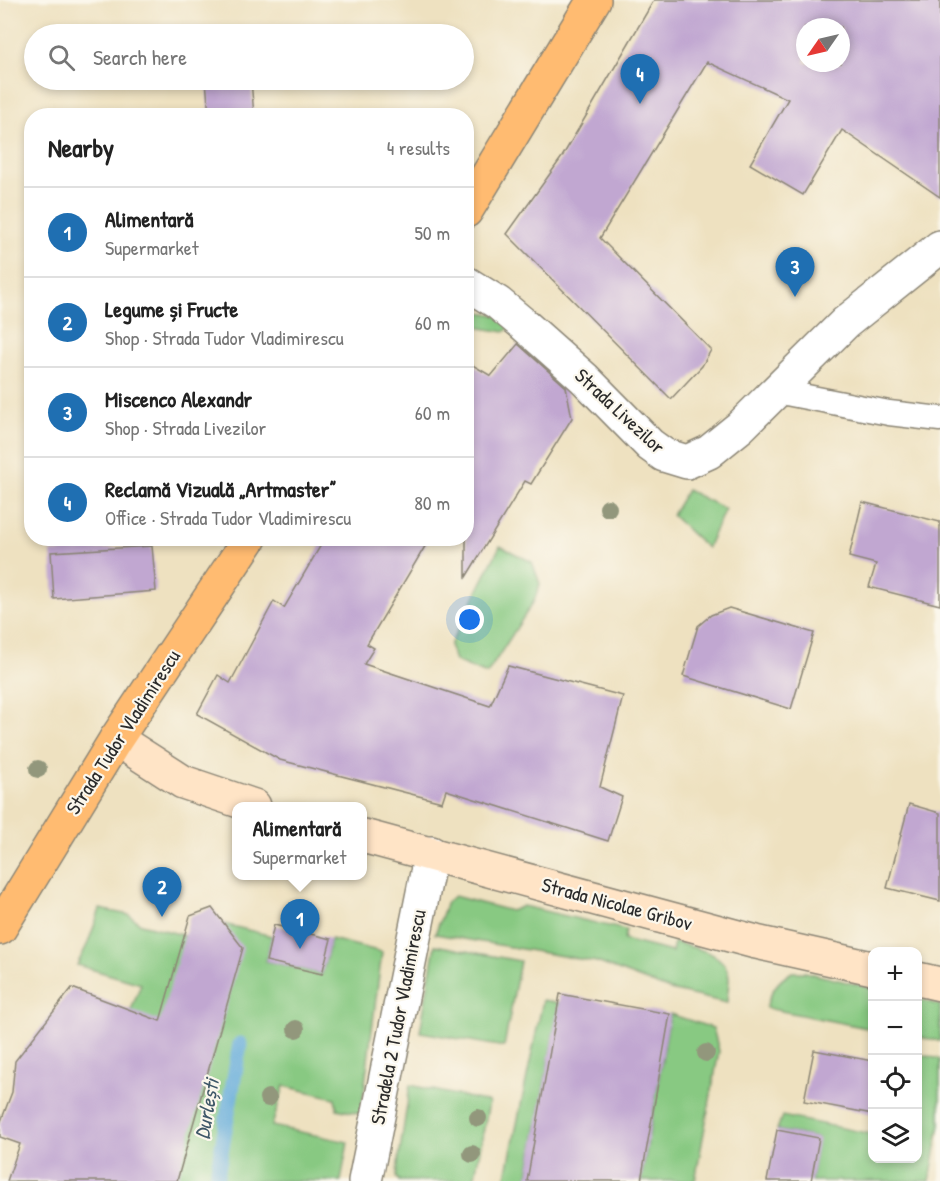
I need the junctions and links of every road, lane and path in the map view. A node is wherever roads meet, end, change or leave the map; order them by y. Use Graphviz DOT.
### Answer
graph roads {
  1 [pos="594,0"];
  2 [pos="474,198"];
  3 [pos="940,247"];
  4 [pos="474,288"];
  5 [pos="776,391"];
  6 [pos="940,419"];
  7 [pos="245,546"];
  8 [pos="116,739"];
  9 [pos="240,802"];
  10 [pos="367,837"];
  11 [pos="431,853"];
  12 [pos="0,928"];
  13 [pos="868,967"];
  14 [pos="922,980"];
  15 [pos="940,984"];
  16 [pos="365,1181"];
  1 -- 2 [label="main road"];
  3 -- 5 [label="street, Strada Livezilor"];
  4 -- 5 [label="street, Strada Livezilor"];
  5 -- 6 [label="lane"];
  7 -- 8 [label="main road, Strada Tudor Vladimirescu"];
  8 -- 9 [label="street"];
  8 -- 12 [label="main road, Strada Tudor Vladimirescu"];
  10 -- 11 [label="street, Strada Nicolae Gribov"];
  11 -- 13 [label="street, Strada Nicolae Gribov"];
  11 -- 16 [label="street, Stradela 2 Tudor Vladimirescu"];
  14 -- 15 [label="street"];
}
